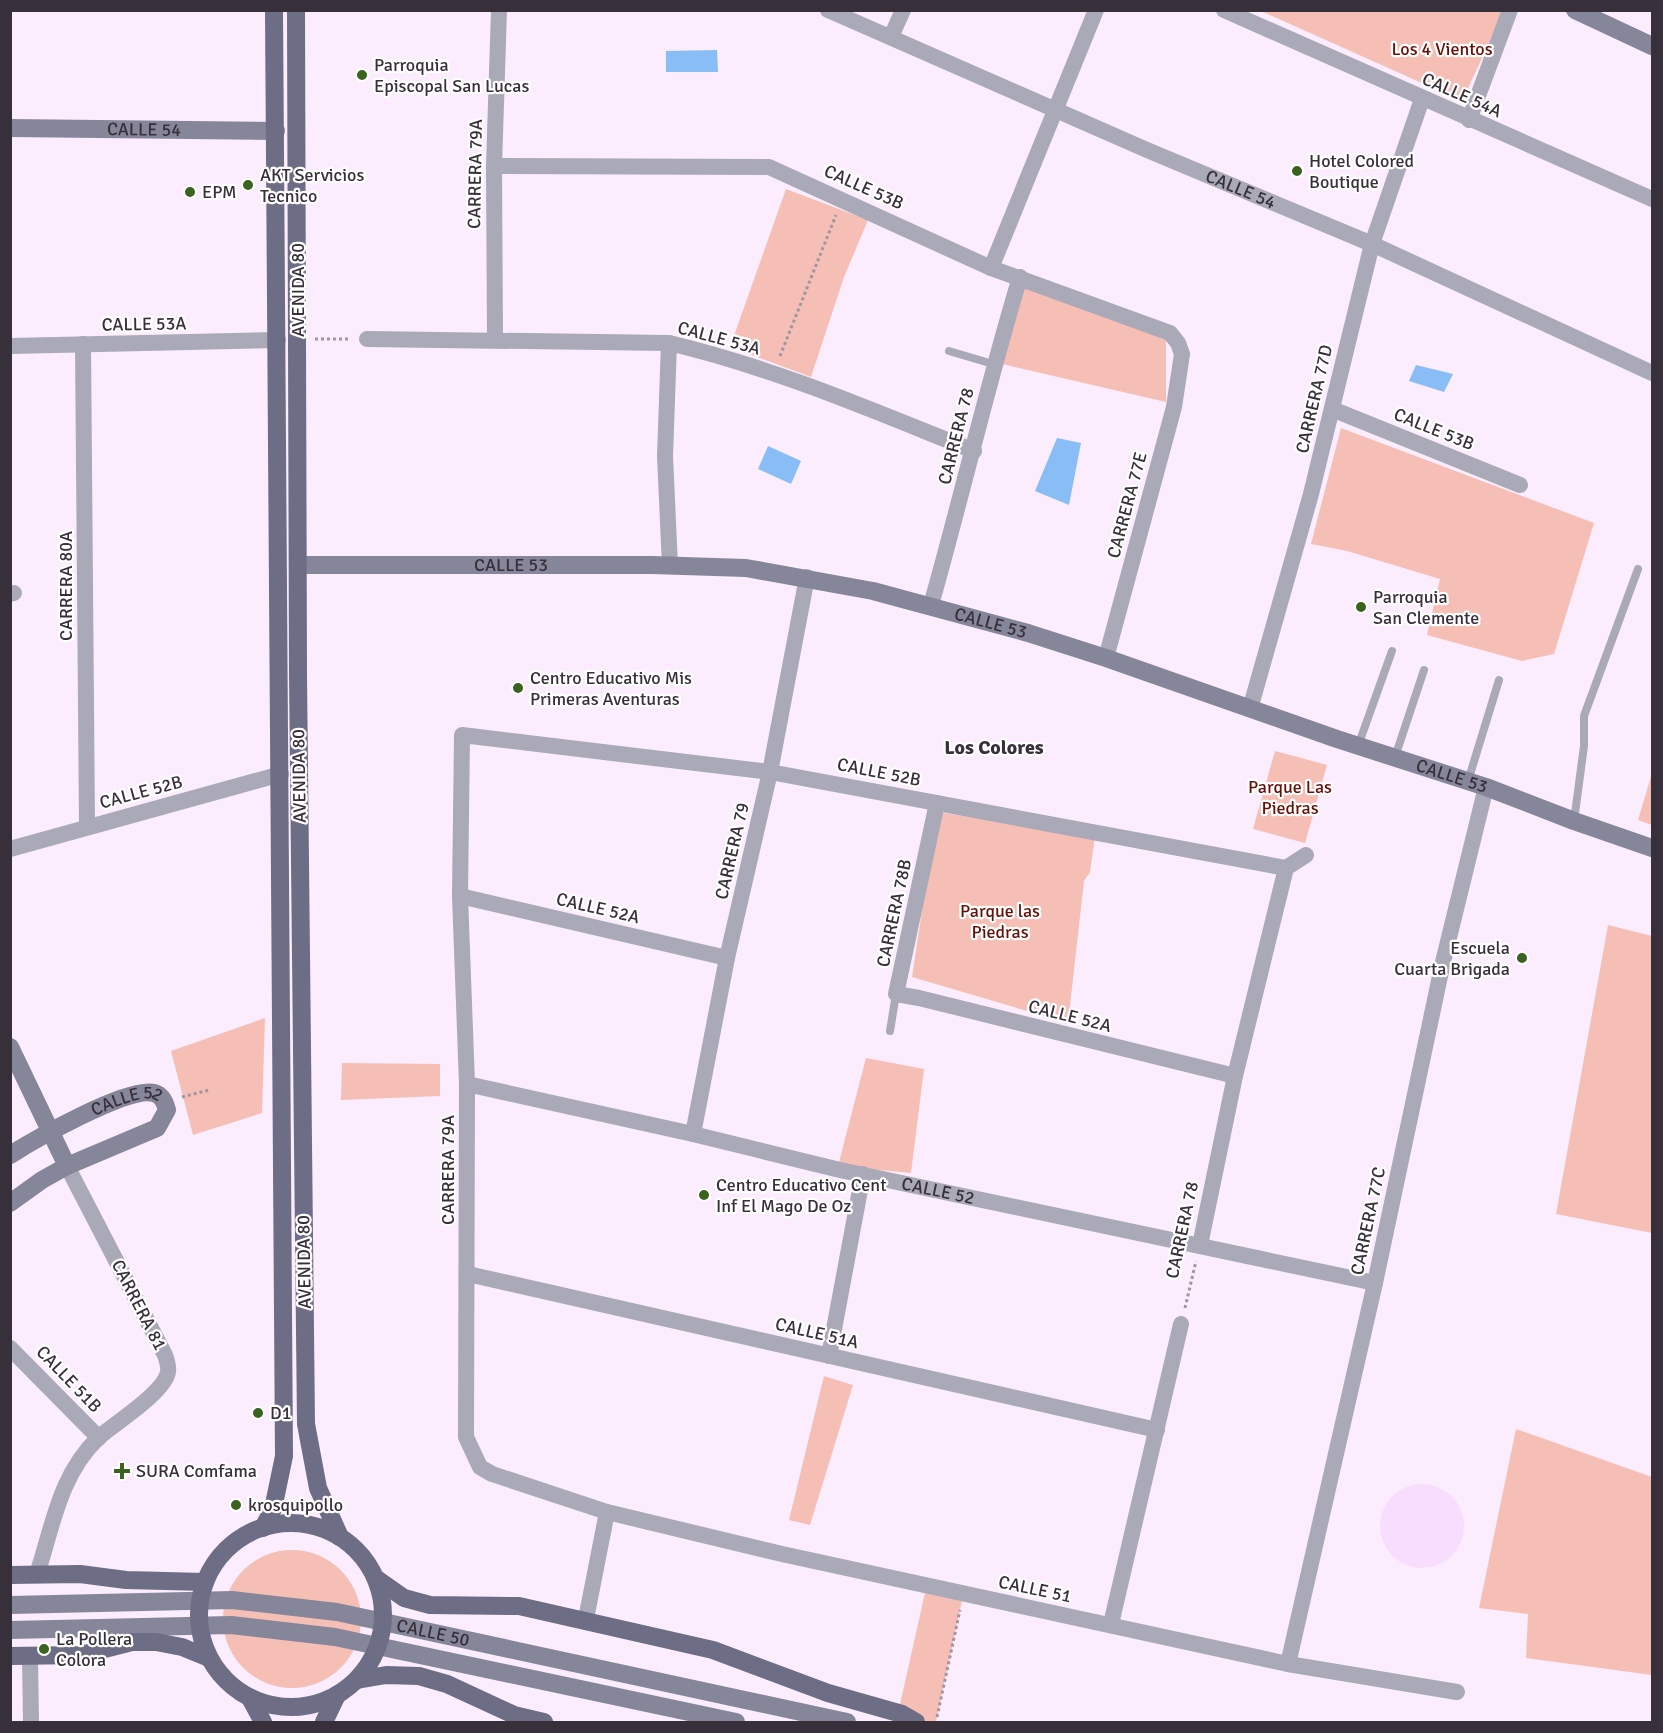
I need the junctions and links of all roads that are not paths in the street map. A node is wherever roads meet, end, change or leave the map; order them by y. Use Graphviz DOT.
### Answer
graph roads {
  1 [pos="274,10"];
  2 [pos="296,10"];
  3 [pos="499,10"];
  4 [pos="828,10"];
  5 [pos="903,10"];
  6 [pos="1096,10"];
  7 [pos="1224,10"];
  8 [pos="1510,10"];
  9 [pos="1575,10"];
  10 [pos="891,38"];
  11 [pos="1653,46"];
  12 [pos="1422,99"];
  13 [pos="1057,111"];
  14 [pos="1469,120"];
  15 [pos="10,128"];
  16 [pos="276,131"];
  17 [pos="494,166"];
  18 [pos="1653,199"];
  19 [pos="1372,244"];
  20 [pos="991,268"];
  21 [pos="1020,277"];
  22 [pos="367,339"];
  23 [pos="495,339"];
  24 [pos="278,340"];
  25 [pos="669,343"];
  26 [pos="83,344"];
  27 [pos="10,346"];
  28 [pos="949,351"];
  29 [pos="1181,361"];
  30 [pos="993,364"];
  31 [pos="1653,373"];
  32 [pos="1332,409"];
  33 [pos="974,451"];
  34 [pos="1520,485"];
  35 [pos="298,565"];
  36 [pos="670,566"];
  37 [pos="1638,569"];
  38 [pos="807,577"];
  39 [pos="931,605"];
  40 [pos="1392,651"];
  41 [pos="1106,658"];
  42 [pos="1424,670"];
  43 [pos="1499,680"];
  44 [pos="1250,709"];
  45 [pos="462,735"];
  46 [pos="1358,746"];
  47 [pos="1395,757"];
  48 [pos="771,772"];
  49 [pos="281,774"];
  50 [pos="1468,781"];
  51 [pos="1486,787"];
  52 [pos="937,803"];
  53 [pos="1574,822"];
  54 [pos="87,826"];
  55 [pos="1653,848"];
  56 [pos="10,849"];
  57 [pos="1306,855"];
  58 [pos="1286,868"];
  59 [pos="460,896"];
  60 [pos="727,958"];
  61 [pos="896,994"];
  62 [pos="890,1031"];
  63 [pos="10,1047"];
  64 [pos="1235,1076"];
  65 [pos="467,1084"];
  66 [pos="51,1130"];
  67 [pos="693,1134"];
  68 [pos="10,1155"];
  69 [pos="67,1166"];
  70 [pos="863,1174"];
  71 [pos="10,1203"];
  72 [pos="1200,1245"];
  73 [pos="468,1274"];
  74 [pos="1375,1283"];
  75 [pos="1181,1324"];
  76 [pos="10,1348"];
  77 [pos="829,1356"];
  78 [pos="1157,1430"];
  79 [pos="99,1438"];
  80 [pos="607,1512"];
  81 [pos="263,1528"];
  82 [pos="340,1537"];
  83 [pos="37,1574"];
  84 [pos="10,1575"];
  85 [pos="377,1580"];
  86 [pos="205,1582"];
  87 [pos="10,1605"];
  88 [pos="586,1619"];
  89 [pos="1111,1624"];
  90 [pos="10,1630"];
  91 [pos="10,1656"];
  92 [pos="30,1656"];
  93 [pos="209,1658"];
  94 [pos="1288,1664"];
  95 [pos="357,1680"];
  96 [pos="1456,1692"];
  97 [pos="337,1695"];
  98 [pos="250,1698"];
  99 [pos="31,1722"];
  100 [pos="263,1722"];
  101 [pos="324,1722"];
  102 [pos="544,1722"];
  103 [pos="736,1722"];
  104 [pos="848,1722"];
  105 [pos="916,1722"];
  1 -- 16 [label="main road, AVENIDA 80"];
  2 -- 35 [label="main road, AVENIDA 80"];
  3 -- 17 [label="street, CARRERA 79A"];
  4 -- 10 [label="street, CALLE 54"];
  5 -- 10 [label="street"];
  6 -- 13 [label="street"];
  7 -- 12 [label="street, CALLE 54A"];
  8 -- 14 [label="street"];
  9 -- 11 [label="street"];
  10 -- 13 [label="street, CALLE 54"];
  12 -- 14 [label="street, CALLE 54A"];
  12 -- 19 [label="street, CARRERA 77D"];
  13 -- 19 [label="street, CALLE 54"];
  13 -- 20 [label="street"];
  14 -- 18 [label="street, CALLE 54A"];
  15 -- 16 [label="street, CALLE 54"];
  16 -- 24 [label="main road, AVENIDA 80"];
  17 -- 20 [label="street, CALLE 53B"];
  17 -- 23 [label="street, CARRERA 79A"];
  19 -- 31 [label="street, CALLE 54"];
  19 -- 32 [label="street, CARRERA 77D"];
  20 -- 21 [label="street, CALLE 53B"];
  21 -- 29 [label="street, CALLE 53B"];
  21 -- 30 [label="street, CARRERA 78"];
  22 -- 23 [label="street, CALLE 53A"];
  23 -- 25 [label="street, CALLE 53A"];
  24 -- 26 [label="street, CALLE 53A"];
  24 -- 49 [label="main road, AVENIDA 80"];
  25 -- 33 [label="street, CALLE 53A"];
  25 -- 36 [label="street"];
  26 -- 27 [label="street, CALLE 53A"];
  26 -- 54 [label="street, CARRERA 80A"];
  28 -- 30 [label="lane"];
  29 -- 41 [label="street, CARRERA 77E"];
  30 -- 33 [label="street, CARRERA 78"];
  32 -- 34 [label="street, CALLE 53B"];
  32 -- 44 [label="street, CARRERA 77D"];
  33 -- 39 [label="street, CARRERA 78"];
  35 -- 36 [label="street, CALLE 53"];
  35 -- 82 [label="main road, AVENIDA 80"];
  36 -- 38 [label="street, CALLE 53"];
  37 -- 53 [label="lane"];
  38 -- 39 [label="street, CALLE 53"];
  38 -- 48 [label="street, CARRERA 79"];
  39 -- 41 [label="street, CALLE 53"];
  40 -- 46 [label="lane"];
  41 -- 44 [label="street, CALLE 53"];
  42 -- 47 [label="lane"];
  43 -- 50 [label="lane"];
  44 -- 46 [label="street, CALLE 53"];
  45 -- 48 [label="street, CALLE 52B"];
  45 -- 59 [label="street, CARRERA 79A"];
  46 -- 47 [label="street, CALLE 53"];
  47 -- 50 [label="street, CALLE 53"];
  48 -- 52 [label="street, CALLE 52B"];
  48 -- 60 [label="street, CARRERA 79"];
  49 -- 54 [label="street, CALLE 52B"];
  49 -- 81 [label="main road, AVENIDA 80"];
  50 -- 51 [label="street, CALLE 53"];
  51 -- 53 [label="street, CALLE 53"];
  51 -- 74 [label="street, CARRERA 77C"];
  52 -- 58 [label="street, CALLE 52B"];
  52 -- 61 [label="street, CARRERA 78B"];
  53 -- 55 [label="street, CALLE 53"];
  54 -- 56 [label="street, CALLE 52B"];
  57 -- 58 [label="street"];
  58 -- 64 [label="street, CARRERA 78"];
  59 -- 60 [label="street, CALLE 52A"];
  59 -- 65 [label="street, CARRERA 79A"];
  60 -- 67 [label="street, CARRERA 79"];
  61 -- 62 [label="lane, CARRERA 78B"];
  61 -- 64 [label="street, CALLE 52A"];
  63 -- 66 [label="street, CARRERA 81"];
  64 -- 72 [label="street, CARRERA 78"];
  65 -- 67 [label="street, CALLE 52"];
  65 -- 73 [label="street, CARRERA 79A"];
  66 -- 68 [label="street, CALLE 52"];
  66 -- 69 [label="street, CARRERA 81"];
  66 -- 69 [label="street, CALLE 52"];
  67 -- 70 [label="street, CALLE 52"];
  69 -- 71 [label="street, CALLE 52"];
  69 -- 79 [label="street, CARRERA 81"];
  70 -- 72 [label="street, CALLE 52"];
  70 -- 77 [label="street"];
  72 -- 74 [label="street, CALLE 52"];
  73 -- 77 [label="street, CALLE 51A"];
  73 -- 80 [label="street, CARRERA 79A"];
  74 -- 94 [label="street, CARRERA 77C"];
  75 -- 78 [label="street"];
  76 -- 79 [label="street, CALLE 51B"];
  77 -- 78 [label="street, CALLE 51A"];
  78 -- 89 [label="street"];
  79 -- 83 [label="street, CARRERA 81"];
  80 -- 88 [label="street"];
  80 -- 89 [label="street, CALLE 51"];
  81 -- 82 [label="main road"];
  81 -- 86 [label="main road"];
  82 -- 85 [label="main road"];
  83 -- 84 [label="main road"];
  83 -- 86 [label="main road"];
  85 -- 88 [label="main road"];
  85 -- 95 [label="main road"];
  86 -- 93 [label="main road"];
  87 -- 104 [label="street, CALLE 50"];
  88 -- 105 [label="main road"];
  89 -- 94 [label="street, CALLE 51"];
  90 -- 103 [label="street, CALLE 50"];
  91 -- 92 [label="main road"];
  92 -- 93 [label="main road"];
  92 -- 99 [label="street"];
  93 -- 98 [label="main road"];
  94 -- 96 [label="street, CALLE 51"];
  95 -- 97 [label="main road"];
  95 -- 102 [label="main road"];
  97 -- 98 [label="main road"];
  97 -- 101 [label="main road"];
  98 -- 100 [label="main road"];
}
